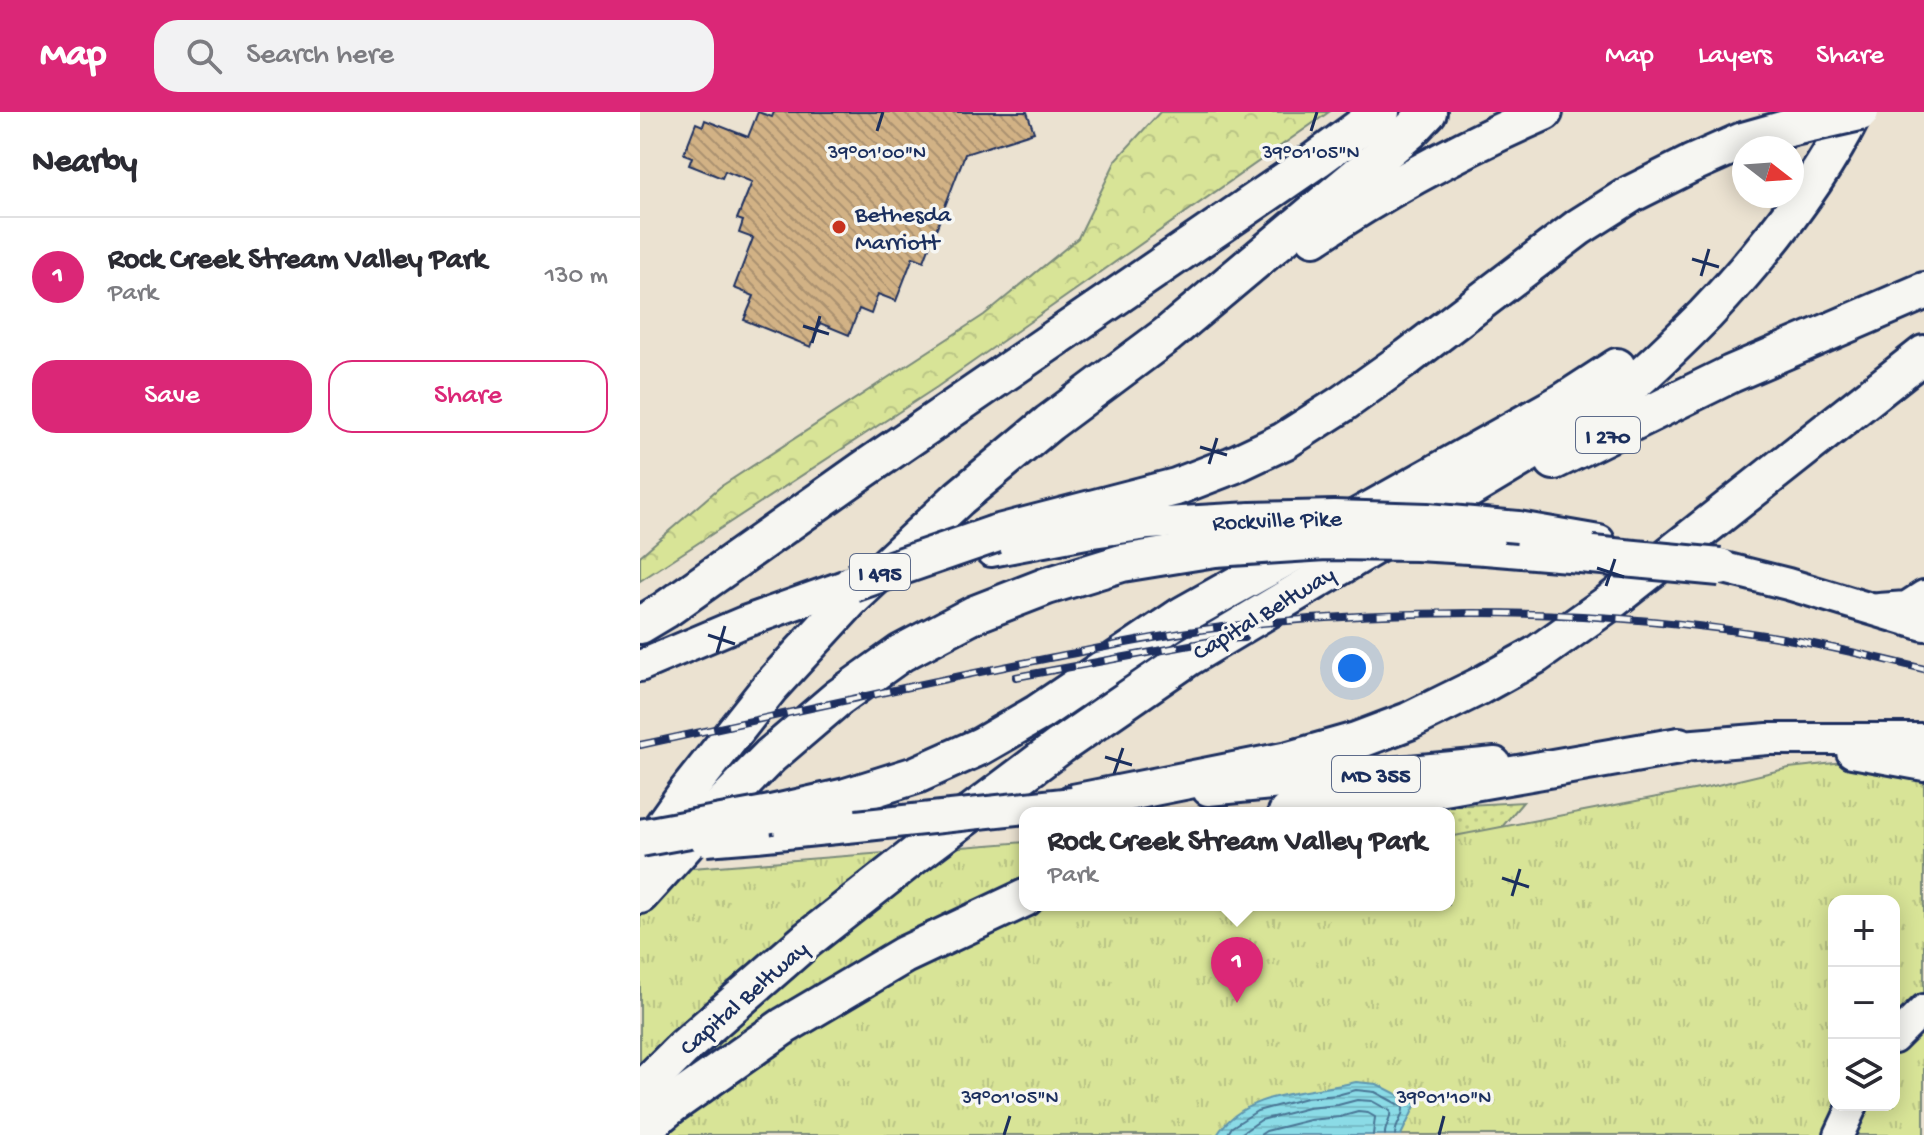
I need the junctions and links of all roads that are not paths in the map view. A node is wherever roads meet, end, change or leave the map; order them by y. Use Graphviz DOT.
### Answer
graph roads {
  1 [pos="1381,112"];
  2 [pos="1428,112"];
  3 [pos="1544,112"];
  4 [pos="1854,112"];
  5 [pos="1860,112"];
  6 [pos="1795,210"];
  7 [pos="1924,291"];
  8 [pos="1167,335"];
  9 [pos="1924,354"];
  10 [pos="984,544"];
  11 [pos="1600,549"];
  12 [pos="1720,567"];
  13 [pos="1320,578"];
  14 [pos="853,583"];
  15 [pos="1924,596"];
  16 [pos="1869,609"];
  17 [pos="640,625"];
  18 [pos="1924,625"];
  19 [pos="640,666"];
  20 [pos="1768,739"];
  21 [pos="1924,739"];
  22 [pos="1679,746"];
  23 [pos="1924,765"];
  24 [pos="1073,803"];
  25 [pos="1035,807"];
  26 [pos="1312,807"];
  27 [pos="1019,809"];
  28 [pos="764,825"];
  29 [pos="640,838"];
  30 [pos="640,845"];
  31 [pos="640,858"];
  32 [pos="640,895"];
  33 [pos="1019,901"];
  34 [pos="1924,1009"];
  35 [pos="1900,1033"];
  36 [pos="640,1091"];
  37 [pos="1850,1111"];
  38 [pos="640,1131"];
  39 [pos="1839,1135"];
  1 -- 17 [label="highway"];
  2 -- 8 [label="highway, I 495"];
  3 -- 8 [label="highway"];
  4 -- 6 [label="highway, Capital Beltway"];
  5 -- 10 [label="highway, bridge"];
  6 -- 13 [label="highway, Capital Beltway"];
  6 -- 28 [label="highway"];
  7 -- 13 [label="highway, I 270"];
  8 -- 31 [label="highway, I 495"];
  9 -- 24 [label="highway"];
  10 -- 11 [label="main road, Rockville Pike, bridge"];
  10 -- 14 [label="highway, bridge"];
  11 -- 12 [label="highway, bridge"];
  11 -- 32 [label="highway, bridge"];
  12 -- 16 [label="main road"];
  13 -- 36 [label="highway, Capital Beltway"];
  14 -- 19 [label="main road"];
  15 -- 16 [label="main road"];
  16 -- 18 [label="main road"];
  20 -- 21 [label="main road, MD 355"];
  20 -- 22 [label="main road, MD 355"];
  20 -- 23 [label="main road"];
  22 -- 24 [label="main road, MD 355"];
  22 -- 26 [label="highway"];
  24 -- 25 [label="main road, MD 355, bridge"];
  27 -- 28 [label="main road, MD 355, bridge"];
  28 -- 29 [label="highway, bridge"];
  28 -- 30 [label="main road, MD 355, bridge"];
  33 -- 38 [label="highway"];
  34 -- 35 [label="street"];
  37 -- 39 [label="street"];
}
